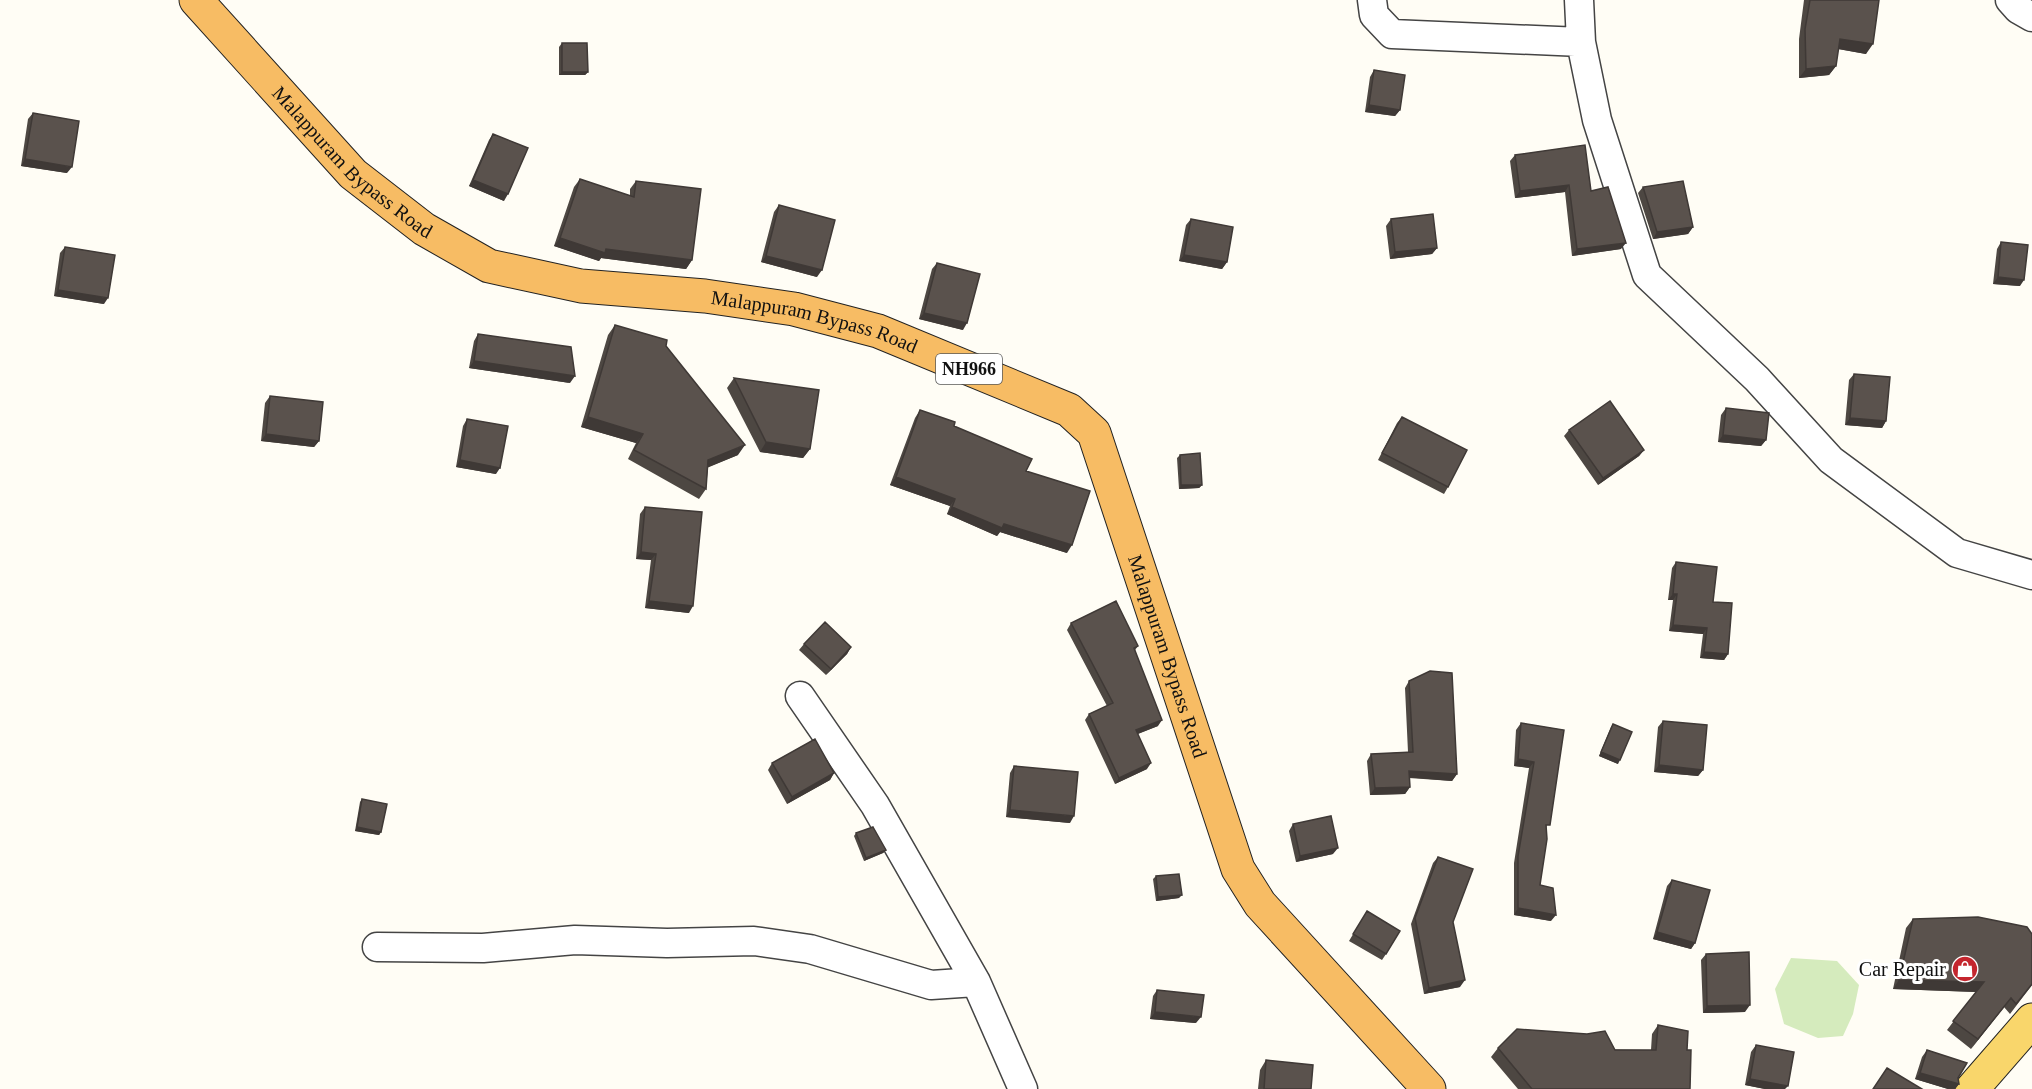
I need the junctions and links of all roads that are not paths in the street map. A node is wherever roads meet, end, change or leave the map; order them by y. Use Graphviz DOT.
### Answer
graph roads {
  1 [pos="196,0"];
  2 [pos="1372,0"];
  3 [pos="1579,0"];
  4 [pos="2010,0"];
  5 [pos="2032,17"];
  6 [pos="1581,42"];
  7 [pos="2032,575"];
  8 [pos="800,696"];
  9 [pos="376,947"];
  10 [pos="976,982"];
  11 [pos="2032,1020"];
  12 [pos="1023,1089"];
  13 [pos="1429,1089"];
  14 [pos="1972,1089"];
  1 -- 13 [label="highway, Malappuram Bypass Road / NH966"];
  2 -- 6 [label="street"];
  3 -- 6 [label="street"];
  4 -- 5 [label="street"];
  6 -- 7 [label="street"];
  8 -- 10 [label="street"];
  9 -- 10 [label="street"];
  10 -- 12 [label="street"];
  11 -- 14 [label="main road"];
}
